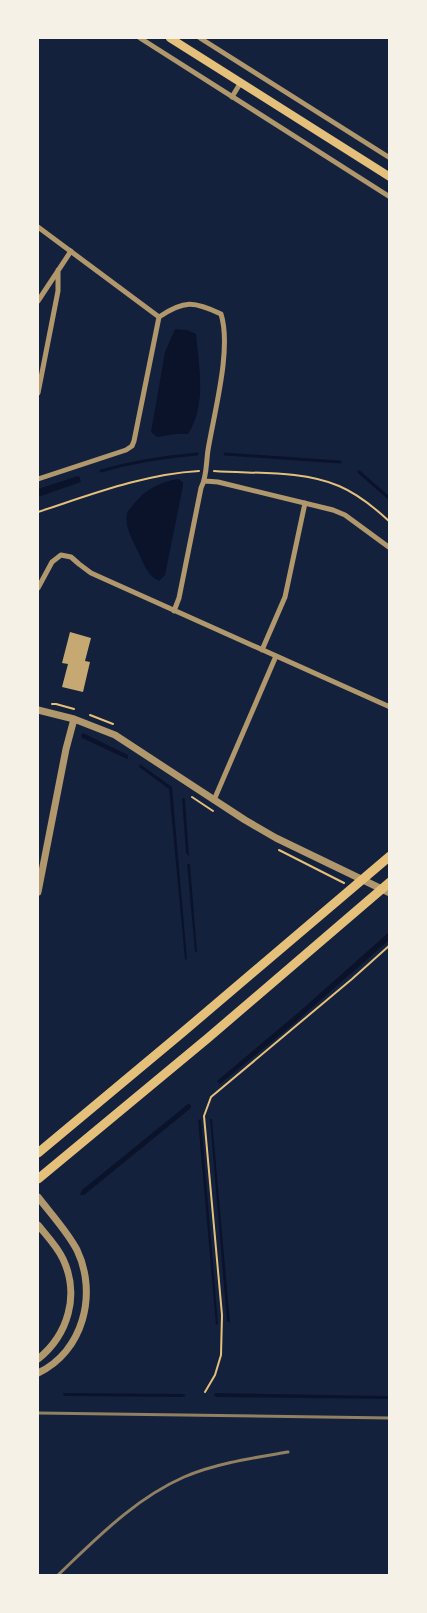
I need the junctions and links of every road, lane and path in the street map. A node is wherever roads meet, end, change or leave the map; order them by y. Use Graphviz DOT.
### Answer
graph roads {
  1 [pos="140,38"];
  2 [pos="170,38"];
  3 [pos="200,38"];
  4 [pos="241,82"];
  5 [pos="232,97"];
  6 [pos="390,158"];
  7 [pos="390,177"];
  8 [pos="390,197"];
  9 [pos="38,227"];
  10 [pos="71,251"];
  11 [pos="58,270"];
  12 [pos="38,301"];
  13 [pos="159,317"];
  14 [pos="38,393"];
  15 [pos="206,470"];
  16 [pos="38,479"];
  17 [pos="205,481"];
  18 [pos="305,503"];
  19 [pos="38,512"];
  20 [pos="390,522"];
  21 [pos="390,548"];
  22 [pos="38,588"];
  23 [pos="174,611"];
  24 [pos="262,650"];
  25 [pos="276,656"];
  26 [pos="390,707"];
  27 [pos="38,710"];
  28 [pos="74,719"];
  29 [pos="214,800"];
  30 [pos="390,856"];
  31 [pos="390,882"];
  32 [pos="38,888"];
  33 [pos="390,893"];
  34 [pos="390,945"];
  35 [pos="38,1153"];
  36 [pos="38,1179"];
  37 [pos="38,1198"];
  38 [pos="38,1225"];
  39 [pos="38,1359"];
  40 [pos="38,1373"];
  41 [pos="205,1392"];
  1 -- 5 [label="street"];
  2 -- 4 [label="main road"];
  3 -- 6 [label="street"];
  4 -- 5 [label="street"];
  4 -- 7 [label="main road"];
  5 -- 8 [label="street"];
  9 -- 10 [label="street"];
  10 -- 11 [label="street"];
  10 -- 13 [label="street"];
  11 -- 12 [label="street"];
  11 -- 14 [label="street"];
  13 -- 15 [label="street"];
  13 -- 16 [label="street"];
  15 -- 17 [label="street"];
  15 -- 19 [label="path"];
  15 -- 20 [label="path"];
  17 -- 18 [label="street"];
  17 -- 23 [label="street"];
  18 -- 21 [label="street"];
  18 -- 24 [label="street"];
  22 -- 23 [label="street"];
  23 -- 24 [label="street"];
  24 -- 25 [label="street"];
  25 -- 26 [label="street"];
  25 -- 29 [label="street"];
  27 -- 28 [label="street"];
  28 -- 29 [label="street"];
  28 -- 32 [label="street"];
  29 -- 33 [label="street"];
  30 -- 35 [label="main road"];
  31 -- 36 [label="main road"];
  34 -- 41 [label="path"];
  37 -- 40 [label="street"];
  38 -- 39 [label="street"];
}
